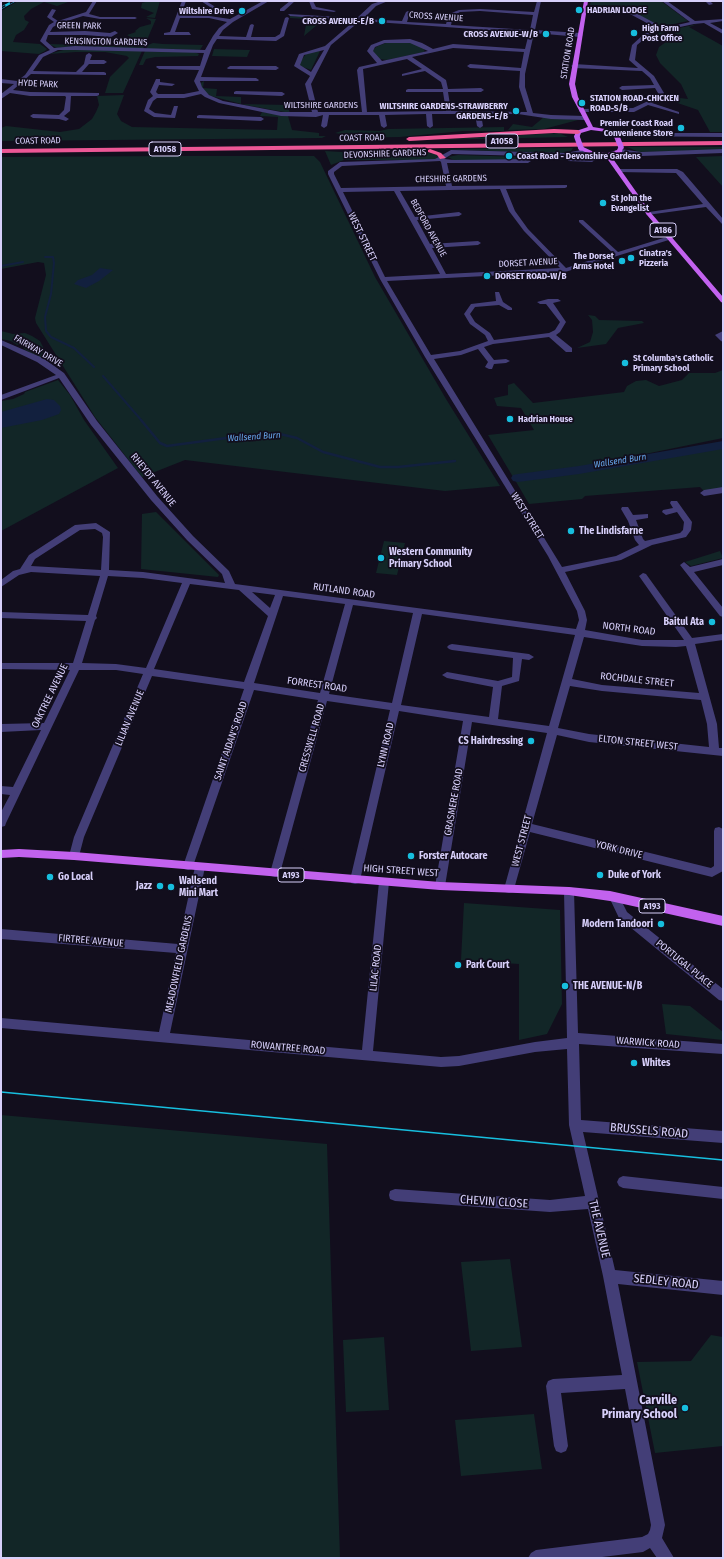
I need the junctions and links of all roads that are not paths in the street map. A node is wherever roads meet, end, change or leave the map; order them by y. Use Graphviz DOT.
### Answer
graph roads {
  1 [pos="95,1"];
  2 [pos="184,1"];
  3 [pos="203,1"];
  4 [pos="267,1"];
  5 [pos="292,1"];
  6 [pos="306,1"];
  7 [pos="315,1"];
  8 [pos="386,1"];
  9 [pos="539,1"];
  10 [pos="586,1"];
  11 [pos="664,1"];
  12 [pos="311,2"];
  13 [pos="215,8"];
  14 [pos="48,10"];
  15 [pos="282,10"];
  16 [pos="334,12"];
  17 [pos="408,12"];
  18 [pos="632,13"];
  19 [pos="537,14"];
  20 [pos="84,15"];
  21 [pos="179,16"];
  22 [pos="136,18"];
  23 [pos="288,18"];
  24 [pos="358,20"];
  25 [pos="723,20"];
  26 [pos="231,21"];
  27 [pos="278,21"];
  28 [pos="57,22"];
  29 [pos="705,22"];
  30 [pos="404,23"];
  31 [pos="694,23"];
  32 [pos="252,25"];
  33 [pos="448,26"];
  34 [pos="662,29"];
  35 [pos="532,32"];
  36 [pos="723,32"];
  37 [pos="46,34"];
  38 [pos="189,34"];
  39 [pos="113,35"];
  40 [pos="580,35"];
  41 [pos="215,38"];
  42 [pos="248,39"];
  43 [pos="327,47"];
  44 [pos="53,50"];
  45 [pos="432,51"];
  46 [pos="528,51"];
  47 [pos="206,52"];
  48 [pos="89,55"];
  49 [pos="408,56"];
  50 [pos="632,61"];
  51 [pos="87,62"];
  52 [pos="104,62"];
  53 [pos="381,62"];
  54 [pos="470,66"];
  55 [pos="574,66"];
  56 [pos="158,67"];
  57 [pos="173,67"];
  58 [pos="201,68"];
  59 [pos="230,68"];
  60 [pos="259,68"];
  61 [pos="276,68"];
  62 [pos="427,69"];
  63 [pos="630,69"];
  64 [pos="523,70"];
  65 [pos="645,70"];
  66 [pos="30,72"];
  67 [pos="78,74"];
  68 [pos="104,74"];
  69 [pos="170,74"];
  70 [pos="312,75"];
  71 [pos="404,75"];
  72 [pos="197,79"];
  73 [pos="256,80"];
  74 [pos="1,81"];
  75 [pos="19,83"];
  76 [pos="172,84"];
  77 [pos="658,86"];
  78 [pos="622,88"];
  79 [pos="481,90"];
  80 [pos="9,91"];
  81 [pos="408,91"];
  82 [pos="446,91"];
  83 [pos="201,92"];
  84 [pos="236,93"];
  85 [pos="253,93"];
  86 [pos="66,94"];
  87 [pos="97,94"];
  88 [pos="282,94"];
  89 [pos="156,96"];
  90 [pos="1,97"];
  91 [pos="649,104"];
  92 [pos="236,105"];
  93 [pos="176,107"];
  94 [pos="582,111"];
  95 [pos="429,113"];
  96 [pos="449,113"];
  97 [pos="478,113"];
  98 [pos="530,113"];
  99 [pos="677,113"];
  100 [pos="366,114"];
  101 [pos="382,114"];
  102 [pos="316,115"];
  103 [pos="326,115"];
  104 [pos="33,116"];
  105 [pos="60,117"];
  106 [pos="199,117"];
  107 [pos="225,118"];
  108 [pos="585,118"];
  109 [pos="66,119"];
  110 [pos="261,119"];
  111 [pos="317,123"];
  112 [pos="384,126"];
  113 [pos="430,126"];
  114 [pos="480,126"];
  115 [pos="591,128"];
  116 [pos="578,135"];
  117 [pos="723,135"];
  118 [pos="617,136"];
  119 [pos="723,140"];
  120 [pos="280,143"];
  121 [pos="723,143"];
  122 [pos="1,146"];
  123 [pos="330,147"];
  124 [pos="621,149"];
  125 [pos="583,150"];
  126 [pos="1,151"];
  127 [pos="430,151"];
  128 [pos="451,152"];
  129 [pos="723,152"];
  130 [pos="608,155"];
  131 [pos="442,160"];
  132 [pos="592,160"];
  133 [pos="331,170"];
  134 [pos="618,170"];
  135 [pos="565,186"];
  136 [pos="502,187"];
  137 [pos="449,188"];
  138 [pos="396,189"];
  139 [pos="339,190"];
  140 [pos="706,205"];
  141 [pos="459,214"];
  142 [pos="649,214"];
  143 [pos="412,219"];
  144 [pos="580,221"];
  145 [pos="723,223"];
  146 [pos="670,238"];
  147 [pos="478,243"];
  148 [pos="428,246"];
  149 [pos="617,254"];
  150 [pos="565,270"];
  151 [pos="444,276"];
  152 [pos="383,279"];
  153 [pos="497,293"];
  154 [pos="558,301"];
  155 [pos="723,301"];
  156 [pos="540,302"];
  157 [pos="548,302"];
  158 [pos="500,303"];
  159 [pos="510,309"];
  160 [pos="552,335"];
  161 [pos="1,342"];
  162 [pos="492,342"];
  163 [pos="478,346"];
  164 [pos="569,350"];
  165 [pos="429,358"];
  166 [pos="506,361"];
  167 [pos="63,377"];
  168 [pos="1,398"];
  169 [pos="723,490"];
  170 [pos="704,493"];
  171 [pos="625,509"];
  172 [pos="666,512"];
  173 [pos="644,516"];
  174 [pos="631,518"];
  175 [pos="644,545"];
  176 [pos="723,562"];
  177 [pos="24,570"];
  178 [pos="560,570"];
  179 [pos="106,573"];
  180 [pos="643,576"];
  181 [pos="187,581"];
  182 [pos="1,584"];
  183 [pos="231,586"];
  184 [pos="242,588"];
  185 [pos="280,593"];
  186 [pos="723,599"];
  187 [pos="713,601"];
  188 [pos="350,602"];
  189 [pos="418,611"];
  190 [pos="723,614"];
  191 [pos="1,615"];
  192 [pos="273,616"];
  193 [pos="93,618"];
  194 [pos="580,633"];
  195 [pos="723,637"];
  196 [pos="690,642"];
  197 [pos="452,647"];
  198 [pos="518,656"];
  199 [pos="529,657"];
  200 [pos="1,666"];
  201 [pos="76,666"];
  202 [pos="150,671"];
  203 [pos="447,675"];
  204 [pos="566,682"];
  205 [pos="498,684"];
  206 [pos="249,686"];
  207 [pos="705,697"];
  208 [pos="324,698"];
  209 [pos="395,708"];
  210 [pos="468,719"];
  211 [pos="493,722"];
  212 [pos="48,726"];
  213 [pos="1,728"];
  214 [pos="553,731"];
  215 [pos="719,751"];
  216 [pos="1,790"];
  217 [pos="16,791"];
  218 [pos="1,823"];
  219 [pos="526,827"];
  220 [pos="719,831"];
  221 [pos="1,854"];
  222 [pos="74,856"];
  223 [pos="188,866"];
  224 [pos="200,867"];
  225 [pos="275,873"];
  226 [pos="355,880"];
  227 [pos="384,882"];
  228 [pos="440,886"];
  229 [pos="508,889"];
  230 [pos="569,891"];
  231 [pos="614,897"];
  232 [pos="723,921"];
  233 [pos="1,934"];
  234 [pos="182,949"];
  235 [pos="723,996"];
  236 [pos="1,1023"];
  237 [pos="163,1038"];
  238 [pos="573,1040"];
  239 [pos="723,1049"];
  240 [pos="367,1055"];
  241 [pos="575,1125"];
  242 [pos="723,1137"];
  243 [pos="623,1182"];
  244 [pos="723,1193"];
  245 [pos="395,1195"];
  246 [pos="592,1202"];
  247 [pos="610,1276"];
  248 [pos="723,1288"];
  249 [pos="631,1382"];
  250 [pos="561,1446"];
  251 [pos="653,1538"];
  252 [pos="536,1558"];
  253 [pos="666,1558"];
  1 -- 20 [label="street"];
  2 -- 21 [label="street"];
  3 -- 13 [label="street"];
  4 -- 26 [label="street"];
  5 -- 15 [label="street"];
  6 -- 12 [label="street"];
  7 -- 12 [label="street"];
  8 -- 24 [label="street"];
  9 -- 19 [label="street"];
  10 -- 40 [label="main road, STATION ROAD"];
  11 -- 31 [label="street"];
  12 -- 16 [label="street"];
  14 -- 28 [label="street"];
  17 -- 30 [label="street"];
  18 -- 34 [label="street"];
  19 -- 33 [label="street"];
  19 -- 35 [label="street"];
  20 -- 22 [label="street"];
  20 -- 28 [label="street"];
  21 -- 26 [label="street"];
  21 -- 38 [label="street"];
  23 -- 24 [label="street, CROSS AVENUE"];
  23 -- 27 [label="street, CROSS AVENUE"];
  23 -- 42 [label="street"];
  24 -- 30 [label="street, CROSS AVENUE"];
  24 -- 43 [label="street"];
  25 -- 29 [label="street"];
  26 -- 41 [label="street"];
  28 -- 37 [label="street"];
  29 -- 31 [label="street"];
  29 -- 36 [label="street"];
  30 -- 33 [label="street, CROSS AVENUE"];
  31 -- 34 [label="street"];
  32 -- 42 [label="street"];
  33 -- 35 [label="street, CROSS AVENUE"];
  34 -- 50 [label="street"];
  35 -- 40 [label="street, CROSS AVENUE"];
  35 -- 46 [label="street"];
  37 -- 39 [label="street, GREEN PARK"];
  37 -- 44 [label="street"];
  40 -- 55 [label="main road, STATION ROAD"];
  41 -- 42 [label="street"];
  41 -- 47 [label="street"];
  43 -- 70 [label="street"];
  43 -- 70 [label="street"];
  44 -- 47 [label="street, KENSINGTON GARDENS"];
  44 -- 66 [label="street, KENSINGTON GARDENS"];
  45 -- 46 [label="street"];
  45 -- 49 [label="street"];
  45 -- 53 [label="street"];
  46 -- 64 [label="street"];
  47 -- 58 [label="street"];
  48 -- 51 [label="street"];
  49 -- 53 [label="street"];
  49 -- 62 [label="street"];
  50 -- 63 [label="street"];
  50 -- 65 [label="street"];
  51 -- 52 [label="street"];
  51 -- 67 [label="street"];
  53 -- 100 [label="street"];
  54 -- 64 [label="street"];
  55 -- 63 [label="street"];
  55 -- 94 [label="main road, STATION ROAD"];
  56 -- 57 [label="street"];
  57 -- 58 [label="street"];
  57 -- 69 [label="street"];
  58 -- 72 [label="street"];
  59 -- 60 [label="street"];
  60 -- 61 [label="street"];
  60 -- 73 [label="street"];
  62 -- 71 [label="street"];
  62 -- 82 [label="street"];
  63 -- 65 [label="street"];
  64 -- 98 [label="street"];
  65 -- 77 [label="street"];
  66 -- 67 [label="street"];
  66 -- 75 [label="street, KENSINGTON GARDENS"];
  67 -- 68 [label="street"];
  70 -- 102 [label="street"];
  72 -- 73 [label="street"];
  72 -- 83 [label="street"];
  73 -- 85 [label="street"];
  74 -- 75 [label="street"];
  75 -- 80 [label="street, KENSINGTON GARDENS"];
  76 -- 89 [label="street"];
  77 -- 78 [label="street"];
  77 -- 91 [label="street"];
  79 -- 82 [label="street"];
  80 -- 86 [label="street, HYDE PARK"];
  80 -- 90 [label="street, KENSINGTON GARDENS"];
  81 -- 82 [label="street"];
  82 -- 96 [label="street"];
  83 -- 89 [label="street"];
  83 -- 92 [label="street"];
  84 -- 85 [label="street"];
  85 -- 88 [label="street"];
  86 -- 87 [label="street, HYDE PARK"];
  86 -- 105 [label="street, HYDE PARK"];
  89 -- 93 [label="street"];
  91 -- 94 [label="street"];
  91 -- 99 [label="street"];
  92 -- 102 [label="street, WILTSHIRE GARDENS"];
  92 -- 107 [label="street"];
  94 -- 108 [label="main road, STATION ROAD"];
  95 -- 96 [label="street, WILTSHIRE GARDENS"];
  95 -- 101 [label="street, WILTSHIRE GARDENS"];
  95 -- 113 [label="street"];
  96 -- 97 [label="street, WILTSHIRE GARDENS"];
  97 -- 98 [label="street, WILTSHIRE GARDENS"];
  97 -- 114 [label="street"];
  98 -- 108 [label="street, WILTSHIRE GARDENS"];
  100 -- 101 [label="street, WILTSHIRE GARDENS"];
  100 -- 103 [label="street, WILTSHIRE GARDENS"];
  101 -- 112 [label="street"];
  102 -- 103 [label="street, WILTSHIRE GARDENS"];
  103 -- 111 [label="street"];
  104 -- 105 [label="street"];
  105 -- 109 [label="street"];
  106 -- 107 [label="street"];
  107 -- 110 [label="street"];
  108 -- 115 [label="main road, STATION ROAD"];
  115 -- 116 [label="main road"];
  115 -- 118 [label="main road"];
  116 -- 120 [label="highway"];
  116 -- 125 [label="main road, bridge"];
  117 -- 118 [label="street"];
  118 -- 124 [label="main road, bridge"];
  119 -- 120 [label="highway, COAST ROAD / A1058"];
  120 -- 122 [label="highway, COAST ROAD / A1058"];
  121 -- 123 [label="highway, COAST ROAD / A1058"];
  123 -- 126 [label="highway, COAST ROAD / A1058"];
  123 -- 127 [label="highway"];
  124 -- 129 [label="street"];
  124 -- 130 [label="main road"];
  125 -- 128 [label="street"];
  125 -- 130 [label="main road"];
  127 -- 128 [label="highway"];
  127 -- 131 [label="highway"];
  128 -- 131 [label="street, DEVONSHIRE GARDENS"];
  130 -- 134 [label="main road, A186"];
  131 -- 132 [label="street, DEVONSHIRE GARDENS"];
  131 -- 133 [label="street, DEVONSHIRE GARDENS"];
  131 -- 137 [label="street"];
  133 -- 139 [label="street, WEST STREET"];
  134 -- 140 [label="street"];
  134 -- 142 [label="main road, A186"];
  135 -- 136 [label="street, CHESHIRE GARDENS"];
  136 -- 137 [label="street, CHESHIRE GARDENS"];
  136 -- 150 [label="street"];
  137 -- 138 [label="street, CHESHIRE GARDENS"];
  138 -- 139 [label="street, CHESHIRE GARDENS"];
  138 -- 143 [label="street, BEDFORD AVENUE"];
  139 -- 152 [label="street, WEST STREET"];
  140 -- 142 [label="street"];
  140 -- 145 [label="street"];
  141 -- 143 [label="street"];
  142 -- 146 [label="main road, A186"];
  143 -- 148 [label="street, BEDFORD AVENUE"];
  144 -- 149 [label="street"];
  146 -- 149 [label="street, DORSET AVENUE"];
  146 -- 155 [label="main road, A186"];
  147 -- 148 [label="street"];
  148 -- 151 [label="street, BEDFORD AVENUE"];
  149 -- 150 [label="street, DORSET AVENUE"];
  150 -- 151 [label="street, DORSET AVENUE"];
  151 -- 152 [label="street, DORSET AVENUE"];
  152 -- 165 [label="street, WEST STREET"];
  153 -- 158 [label="street"];
  154 -- 157 [label="street"];
  156 -- 157 [label="street"];
  157 -- 160 [label="street"];
  158 -- 159 [label="street"];
  158 -- 162 [label="street"];
  160 -- 162 [label="street"];
  160 -- 164 [label="street"];
  161 -- 167 [label="street, FAIRWAY DRIVE"];
  162 -- 163 [label="street"];
  163 -- 165 [label="street"];
  163 -- 166 [label="street"];
  165 -- 178 [label="street, WEST STREET"];
  167 -- 168 [label="street"];
  167 -- 183 [label="street, RHEYDT AVENUE"];
  169 -- 170 [label="street"];
  171 -- 174 [label="street"];
  172 -- 175 [label="street"];
  173 -- 174 [label="street"];
  174 -- 175 [label="street"];
  175 -- 178 [label="street"];
  176 -- 187 [label="street"];
  177 -- 179 [label="street, RUTLAND ROAD"];
  177 -- 179 [label="street, OAKTREE AVENUE"];
  177 -- 182 [label="street"];
  178 -- 194 [label="street, WEST STREET"];
  179 -- 181 [label="street, RUTLAND ROAD"];
  179 -- 193 [label="street, OAKTREE AVENUE"];
  180 -- 196 [label="street"];
  181 -- 183 [label="street, RUTLAND ROAD"];
  181 -- 202 [label="street, LILIAN AVENUE"];
  183 -- 184 [label="street, RUTLAND ROAD"];
  184 -- 185 [label="street, RUTLAND ROAD"];
  184 -- 192 [label="street"];
  185 -- 188 [label="street, RUTLAND ROAD"];
  185 -- 192 [label="street, SAINT AIDAN'S ROAD"];
  186 -- 187 [label="street"];
  187 -- 190 [label="street"];
  188 -- 189 [label="street, RUTLAND ROAD"];
  188 -- 208 [label="street, CRESSWELL ROAD"];
  189 -- 194 [label="street, RUTLAND ROAD"];
  189 -- 209 [label="street, LYNN ROAD"];
  191 -- 193 [label="street"];
  192 -- 206 [label="street, SAINT AIDAN'S ROAD"];
  193 -- 201 [label="street, OAKTREE AVENUE"];
  194 -- 196 [label="street, NORTH ROAD"];
  194 -- 204 [label="street, WEST STREET"];
  195 -- 196 [label="street, NORTH ROAD"];
  196 -- 207 [label="street"];
  197 -- 198 [label="street"];
  198 -- 199 [label="street"];
  198 -- 205 [label="street"];
  200 -- 201 [label="street, FORREST ROAD"];
  201 -- 202 [label="street, FORREST ROAD"];
  201 -- 212 [label="street, OAKTREE AVENUE"];
  202 -- 206 [label="street, FORREST ROAD"];
  202 -- 222 [label="street, LILIAN AVENUE"];
  203 -- 205 [label="street"];
  204 -- 207 [label="street, ROCHDALE STREET"];
  204 -- 214 [label="street, WEST STREET"];
  205 -- 211 [label="street"];
  206 -- 208 [label="street, FORREST ROAD"];
  206 -- 223 [label="street, SAINT AIDAN'S ROAD"];
  207 -- 215 [label="street"];
  208 -- 209 [label="street, FORREST ROAD"];
  208 -- 225 [label="street, CRESSWELL ROAD"];
  209 -- 210 [label="street, FORREST ROAD"];
  209 -- 226 [label="street, LYNN ROAD"];
  210 -- 211 [label="street, FORREST ROAD"];
  210 -- 228 [label="street, GRASMERE ROAD"];
  211 -- 214 [label="street, FORREST ROAD"];
  212 -- 213 [label="street"];
  212 -- 217 [label="street, OAKTREE AVENUE"];
  214 -- 215 [label="street, ELTON STREET WEST"];
  214 -- 219 [label="street, WEST STREET"];
  216 -- 217 [label="street"];
  217 -- 218 [label="street, OAKTREE AVENUE"];
  219 -- 220 [label="street, YORK DRIVE"];
  219 -- 229 [label="street, WEST STREET"];
  221 -- 222 [label="main road, A193"];
  222 -- 223 [label="main road, HIGH STREET WEST / A193"];
  223 -- 224 [label="main road, HIGH STREET WEST / A193"];
  224 -- 225 [label="main road, HIGH STREET WEST / A193"];
  224 -- 234 [label="street, MEADOWFIELD GARDENS"];
  225 -- 226 [label="main road, HIGH STREET WEST / A193"];
  226 -- 227 [label="main road, HIGH STREET WEST / A193"];
  227 -- 228 [label="main road, HIGH STREET WEST / A193"];
  227 -- 240 [label="street, LILAC ROAD"];
  228 -- 229 [label="main road, HIGH STREET WEST / A193"];
  229 -- 230 [label="main road, HIGH STREET WEST / A193"];
  230 -- 231 [label="main road, HIGH STREET WEST / A193"];
  230 -- 238 [label="street, THE AVENUE"];
  231 -- 232 [label="main road, HIGH STREET WEST / A193"];
  231 -- 235 [label="street, PORTUGAL PLACE"];
  233 -- 234 [label="street, FIRTREE AVENUE"];
  234 -- 237 [label="street, MEADOWFIELD GARDENS"];
  236 -- 237 [label="street, ROWANTREE ROAD"];
  237 -- 240 [label="street, ROWANTREE ROAD"];
  238 -- 239 [label="street, WARWICK ROAD"];
  238 -- 240 [label="street, ROWANTREE ROAD"];
  238 -- 241 [label="street, THE AVENUE"];
  241 -- 242 [label="street, BRUSSELS ROAD"];
  241 -- 246 [label="street, THE AVENUE"];
  243 -- 244 [label="street"];
  245 -- 246 [label="street, CHEVIN CLOSE"];
  246 -- 247 [label="street, THE AVENUE"];
  247 -- 248 [label="street, SEDLEY ROAD"];
  247 -- 249 [label="street, THE AVENUE"];
  249 -- 250 [label="street"];
  249 -- 251 [label="street, THE AVENUE"];
  251 -- 252 [label="street"];
  251 -- 253 [label="street"];
}
